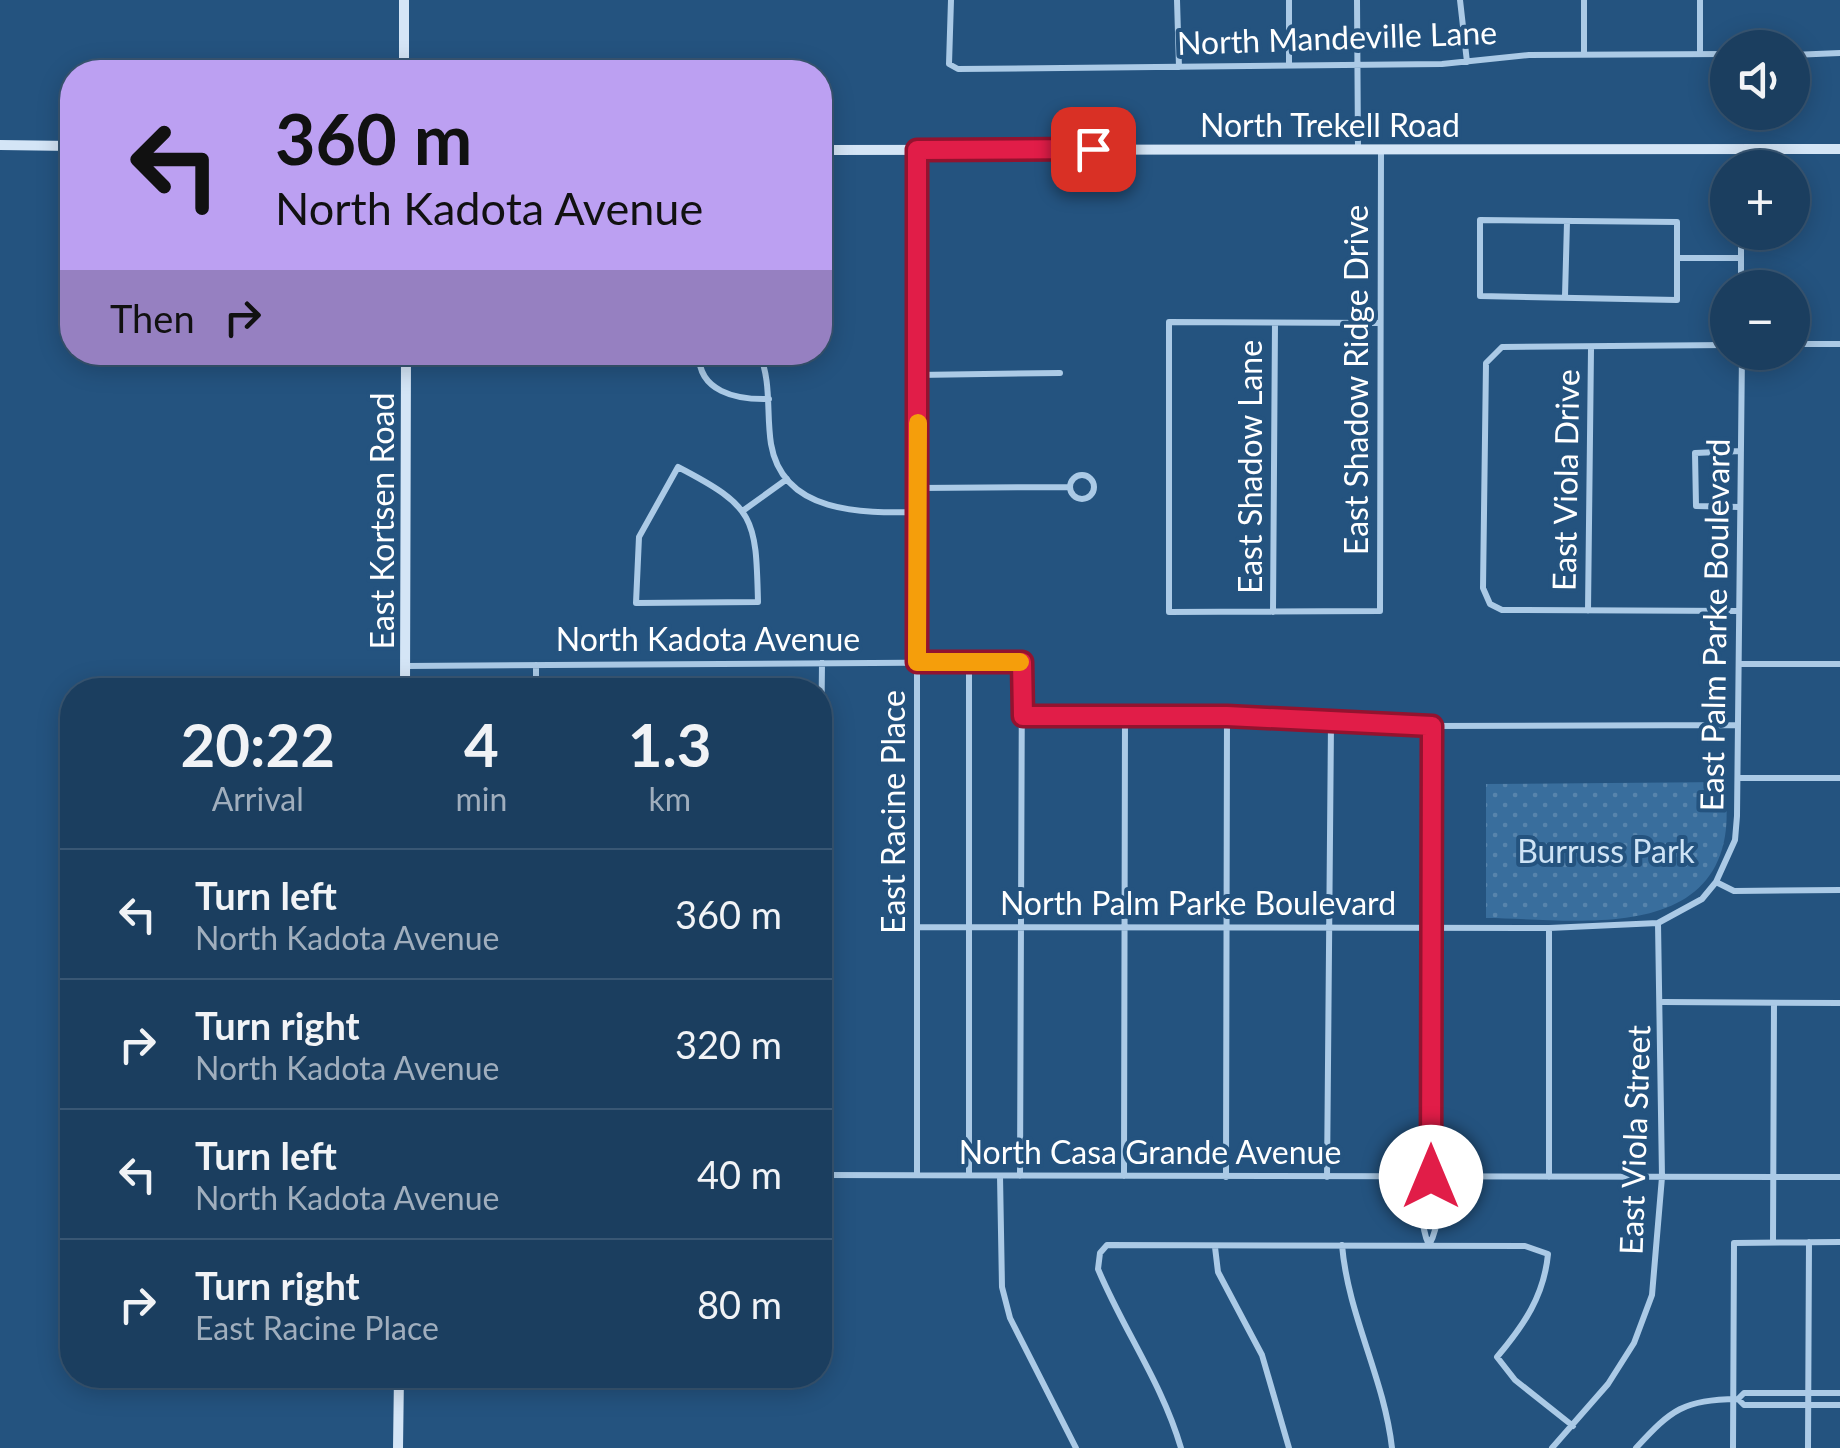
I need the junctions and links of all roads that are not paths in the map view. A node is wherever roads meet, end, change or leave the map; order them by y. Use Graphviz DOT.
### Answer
graph roads {
  1 [pos="404,0"];
  2 [pos="950,0"];
  3 [pos="1177,0"];
  4 [pos="1289,0"];
  5 [pos="1358,0"];
  6 [pos="1460,0"];
  7 [pos="1584,0"];
  8 [pos="1700,0"];
  9 [pos="1700,53"];
  10 [pos="1710,53"];
  11 [pos="1840,53"];
  12 [pos="1584,54"];
  13 [pos="1810,54"];
  14 [pos="404,60"];
  15 [pos="1467,62"];
  16 [pos="1289,63"];
  17 [pos="1358,63"];
  18 [pos="1179,67"];
  19 [pos="0,144"];
  20 [pos="60,146"];
  21 [pos="1741,148"];
  22 [pos="1840,148"];
  23 [pos="1381,149"];
  24 [pos="832,150"];
  25 [pos="917,150"];
  26 [pos="1358,150"];
  27 [pos="1566,222"];
  28 [pos="1741,250"];
  29 [pos="1677,258"];
  30 [pos="1741,258"];
  31 [pos="1741,270"];
  32 [pos="1565,296"];
  33 [pos="1275,323"];
  34 [pos="1380,323"];
  35 [pos="1810,344"];
  36 [pos="1840,344"];
  37 [pos="1710,346"];
  38 [pos="1591,349"];
  39 [pos="406,365"];
  40 [pos="700,365"];
  41 [pos="765,365"];
  42 [pos="1742,370"];
  43 [pos="1060,373"];
  44 [pos="918,375"];
  45 [pos="769,398"];
  46 [pos="1741,451"];
  47 [pos="787,480"];
  48 [pos="1070,487"];
  49 [pos="918,488"];
  50 [pos="1739,508"];
  51 [pos="744,510"];
  52 [pos="917,512"];
  53 [pos="1588,611"];
  54 [pos="1739,611"];
  55 [pos="1273,612"];
  56 [pos="822,662"];
  57 [pos="917,662"];
  58 [pos="969,662"];
  59 [pos="1739,664"];
  60 [pos="1840,664"];
  61 [pos="536,665"];
  62 [pos="405,666"];
  63 [pos="404,678"];
  64 [pos="536,678"];
  65 [pos="822,678"];
  66 [pos="1023,716"];
  67 [pos="1227,716"];
  68 [pos="1124,718"];
  69 [pos="1331,723"];
  70 [pos="1738,725"];
  71 [pos="1432,726"];
  72 [pos="1738,778"];
  73 [pos="1840,778"];
  74 [pos="1716,882"];
  75 [pos="1840,890"];
  76 [pos="1658,923"];
  77 [pos="918,926"];
  78 [pos="969,926"];
  79 [pos="1022,926"];
  80 [pos="1124,926"];
  81 [pos="1226,926"];
  82 [pos="1328,927"];
  83 [pos="1432,928"];
  84 [pos="1549,928"];
  85 [pos="1662,1002"];
  86 [pos="1774,1003"];
  87 [pos="1840,1003"];
  88 [pos="832,1175"];
  89 [pos="917,1175"];
  90 [pos="969,1176"];
  91 [pos="1000,1176"];
  92 [pos="1020,1176"];
  93 [pos="1124,1176"];
  94 [pos="1549,1176"];
  95 [pos="1772,1176"];
  96 [pos="1840,1176"];
  97 [pos="1226,1177"];
  98 [pos="1431,1177"];
  99 [pos="1327,1178"];
  100 [pos="1662,1178"];
  101 [pos="1773,1242"];
  102 [pos="1810,1242"];
  103 [pos="1840,1242"];
  104 [pos="1342,1245"];
  105 [pos="1429,1245"];
  106 [pos="1215,1247"];
  107 [pos="399,1388"];
  108 [pos="1808,1393"];
  109 [pos="1840,1394"];
  110 [pos="1735,1399"];
  111 [pos="1808,1404"];
  112 [pos="1840,1404"];
  113 [pos="1573,1426"];
  114 [pos="398,1448"];
  115 [pos="1076,1448"];
  116 [pos="1181,1448"];
  117 [pos="1289,1448"];
  118 [pos="1392,1448"];
  119 [pos="1552,1448"];
  120 [pos="1636,1448"];
  121 [pos="1732,1448"];
  122 [pos="1808,1448"];
  1 -- 14 [label="main road"];
  2 -- 18 [label="street, North Mandeville Lane"];
  3 -- 18 [label="street"];
  4 -- 16 [label="street"];
  5 -- 17 [label="street"];
  6 -- 15 [label="street"];
  7 -- 12 [label="street"];
  8 -- 9 [label="street"];
  9 -- 10 [label="street, North Mandeville Lane"];
  9 -- 12 [label="street, North Mandeville Lane"];
  11 -- 13 [label="street"];
  12 -- 15 [label="street, North Mandeville Lane"];
  15 -- 17 [label="street, North Mandeville Lane"];
  16 -- 17 [label="street, North Mandeville Lane"];
  16 -- 18 [label="street, North Mandeville Lane"];
  17 -- 26 [label="street"];
  19 -- 20 [label="main road"];
  21 -- 22 [label="main road, North Trekell Road"];
  21 -- 23 [label="main road, North Trekell Road"];
  23 -- 26 [label="main road, North Trekell Road"];
  23 -- 34 [label="street, East Shadow Ridge Drive"];
  24 -- 25 [label="main road, North Trekell Road"];
  25 -- 26 [label="main road, North Trekell Road"];
  25 -- 44 [label="street, East Racine Place"];
  27 -- 29 [label="street"];
  27 -- 32 [label="street"];
  27 -- 32 [label="street"];
  28 -- 30 [label="street"];
  29 -- 30 [label="street"];
  29 -- 32 [label="street"];
  30 -- 31 [label="street"];
  33 -- 34 [label="street"];
  33 -- 55 [label="street, East Shadow Lane"];
  33 -- 55 [label="street"];
  34 -- 55 [label="street, East Shadow Ridge Drive"];
  35 -- 36 [label="street"];
  37 -- 38 [label="street"];
  38 -- 53 [label="street, East Viola Drive"];
  38 -- 53 [label="street"];
  39 -- 62 [label="main road, East Kortsen Road"];
  40 -- 45 [label="street"];
  41 -- 45 [label="street"];
  42 -- 46 [label="street, East Palm Parke Boulevard"];
  43 -- 44 [label="street"];
  44 -- 49 [label="street, East Racine Place"];
  45 -- 47 [label="street"];
  46 -- 50 [label="street, East Palm Parke Boulevard"];
  46 -- 50 [label="street"];
  47 -- 51 [label="street"];
  47 -- 52 [label="street"];
  48 -- 49 [label="street"];
  49 -- 52 [label="street, East Racine Place"];
  50 -- 54 [label="street, East Palm Parke Boulevard"];
  51 -- 51 [label="street"];
  52 -- 57 [label="street, East Racine Place"];
  53 -- 54 [label="street"];
  54 -- 59 [label="street, East Palm Parke Boulevard"];
  56 -- 57 [label="street, North Kadota Avenue"];
  56 -- 61 [label="street, North Kadota Avenue"];
  56 -- 65 [label="street"];
  57 -- 58 [label="street, North Kadota Avenue"];
  57 -- 77 [label="street, East Racine Place"];
  58 -- 66 [label="street, North Kadota Avenue"];
  58 -- 78 [label="street"];
  59 -- 60 [label="street"];
  59 -- 70 [label="street, East Palm Parke Boulevard"];
  61 -- 62 [label="street, North Kadota Avenue"];
  61 -- 64 [label="street"];
  62 -- 63 [label="main road, East Kortsen Road"];
  66 -- 68 [label="street"];
  66 -- 79 [label="street"];
  67 -- 68 [label="street"];
  67 -- 69 [label="street"];
  67 -- 81 [label="street"];
  68 -- 80 [label="street"];
  69 -- 71 [label="street"];
  69 -- 82 [label="street"];
  70 -- 71 [label="street"];
  70 -- 72 [label="street, East Palm Parke Boulevard"];
  71 -- 83 [label="street"];
  72 -- 73 [label="street"];
  72 -- 74 [label="street, East Palm Parke Boulevard"];
  74 -- 75 [label="street"];
  74 -- 76 [label="street, East Palm Parke Boulevard"];
  76 -- 84 [label="street, North Palm Parke Boulevard"];
  76 -- 85 [label="street, East Viola Street"];
  77 -- 78 [label="street, North Palm Parke Boulevard"];
  77 -- 89 [label="street, East Racine Place"];
  78 -- 79 [label="street, North Palm Parke Boulevard"];
  78 -- 90 [label="street"];
  79 -- 80 [label="street, North Palm Parke Boulevard"];
  79 -- 92 [label="street"];
  80 -- 81 [label="street, North Palm Parke Boulevard"];
  80 -- 93 [label="street"];
  81 -- 82 [label="street, North Palm Parke Boulevard"];
  81 -- 97 [label="street"];
  82 -- 83 [label="street, North Palm Parke Boulevard"];
  82 -- 99 [label="street"];
  83 -- 84 [label="street, North Palm Parke Boulevard"];
  83 -- 98 [label="street"];
  84 -- 94 [label="street"];
  85 -- 86 [label="street"];
  85 -- 100 [label="street, East Viola Street"];
  86 -- 87 [label="street"];
  86 -- 95 [label="street"];
  88 -- 89 [label="street, North Casa Grande Avenue"];
  89 -- 90 [label="street, North Casa Grande Avenue"];
  90 -- 91 [label="street, North Casa Grande Avenue"];
  91 -- 92 [label="street, North Casa Grande Avenue"];
  91 -- 115 [label="street"];
  92 -- 93 [label="street, North Casa Grande Avenue"];
  93 -- 97 [label="street, North Casa Grande Avenue"];
  94 -- 98 [label="street, North Casa Grande Avenue"];
  94 -- 100 [label="street, North Casa Grande Avenue"];
  95 -- 96 [label="street, North Casa Grande Avenue"];
  95 -- 100 [label="street, North Casa Grande Avenue"];
  95 -- 101 [label="street"];
  97 -- 99 [label="street, North Casa Grande Avenue"];
  98 -- 99 [label="street, North Casa Grande Avenue"];
  98 -- 105 [label="street"];
  100 -- 113 [label="street, East Viola Street"];
  101 -- 102 [label="street"];
  101 -- 110 [label="street"];
  102 -- 103 [label="street"];
  102 -- 108 [label="street"];
  104 -- 105 [label="street"];
  104 -- 106 [label="street"];
  104 -- 118 [label="street"];
  105 -- 113 [label="street"];
  106 -- 116 [label="street"];
  106 -- 117 [label="street"];
  107 -- 114 [label="main road"];
  108 -- 109 [label="street"];
  108 -- 110 [label="street"];
  108 -- 111 [label="street"];
  110 -- 111 [label="street"];
  110 -- 120 [label="street"];
  110 -- 121 [label="street"];
  111 -- 112 [label="street"];
  111 -- 122 [label="street"];
  113 -- 119 [label="street, East Viola Street"];
}
